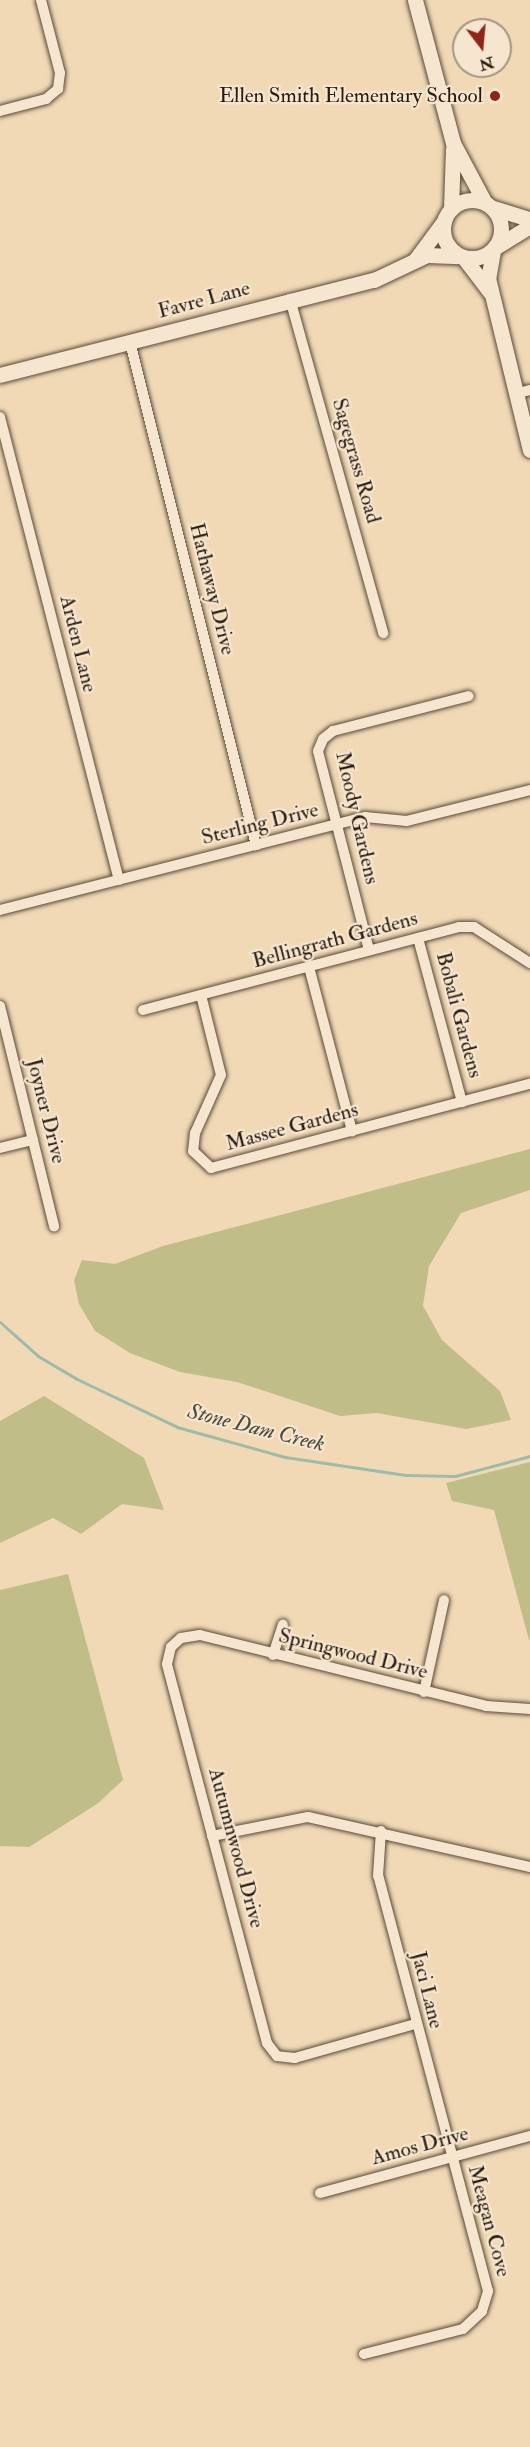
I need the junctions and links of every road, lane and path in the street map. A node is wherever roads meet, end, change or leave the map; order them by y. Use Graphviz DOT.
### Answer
graph roads {
  1 [pos="40,0"];
  2 [pos="415,0"];
  3 [pos="0,111"];
  4 [pos="453,143"];
  5 [pos="489,205"];
  6 [pos="447,215"];
  7 [pos="530,219"];
  8 [pos="530,226"];
  9 [pos="495,249"];
  10 [pos="462,257"];
  11 [pos="416,259"];
  12 [pos="491,295"];
  13 [pos="290,299"];
  14 [pos="130,342"];
  15 [pos="0,375"];
  16 [pos="523,392"];
  17 [pos="0,417"];
  18 [pos="530,450"];
  19 [pos="383,633"];
  20 [pos="469,696"];
  21 [pos="530,790"];
  22 [pos="336,825"];
  23 [pos="256,845"];
  24 [pos="119,880"];
  25 [pos="0,910"];
  26 [pos="418,938"];
  27 [pos="369,950"];
  28 [pos="530,963"];
  29 [pos="309,967"];
  30 [pos="201,995"];
  31 [pos="0,1006"];
  32 [pos="143,1010"];
  33 [pos="530,1084"];
  34 [pos="462,1102"];
  35 [pos="352,1131"];
  36 [pos="33,1140"];
  37 [pos="0,1148"];
  38 [pos="54,1226"];
  39 [pos="444,1600"];
  40 [pos="283,1625"];
  41 [pos="171,1647"];
  42 [pos="273,1655"];
  43 [pos="424,1692"];
  44 [pos="530,1709"];
  45 [pos="381,1831"];
  46 [pos="212,1836"];
  47 [pos="530,1867"];
  48 [pos="415,2024"];
  49 [pos="530,2136"];
  50 [pos="452,2157"];
  51 [pos="320,2193"];
  52 [pos="364,2354"];
  1 -- 3 [label="street"];
  2 -- 4 [label="street"];
  4 -- 5 [label="street"];
  4 -- 6 [label="street"];
  5 -- 6 [label="street"];
  5 -- 7 [label="street"];
  5 -- 9 [label="street"];
  6 -- 10 [label="street"];
  6 -- 11 [label="street, Favre Lane"];
  8 -- 9 [label="street"];
  9 -- 10 [label="street"];
  9 -- 12 [label="street"];
  10 -- 11 [label="street, Favre Lane"];
  10 -- 12 [label="street"];
  11 -- 13 [label="street, Favre Lane"];
  12 -- 16 [label="street"];
  13 -- 14 [label="street, Favre Lane"];
  13 -- 19 [label="street, Sagegrass Road"];
  14 -- 15 [label="street, Favre Lane"];
  14 -- 23 [label="street, Hathaway Drive"];
  16 -- 18 [label="street"];
  17 -- 24 [label="street, Arden Lane"];
  20 -- 22 [label="street, Moody Gardens"];
  21 -- 22 [label="street, Sterling Drive"];
  22 -- 23 [label="street, Sterling Drive"];
  22 -- 27 [label="street, Moody Gardens"];
  23 -- 24 [label="street, Sterling Drive"];
  24 -- 25 [label="street, Sterling Drive"];
  26 -- 27 [label="street, Bellingrath Gardens"];
  26 -- 28 [label="street, Bellingrath Gardens"];
  26 -- 34 [label="street, Bobali Gardens"];
  27 -- 29 [label="street, Bellingrath Gardens"];
  29 -- 30 [label="street, Bellingrath Gardens"];
  29 -- 35 [label="street"];
  30 -- 32 [label="street, Bellingrath Gardens"];
  30 -- 35 [label="street, Massee Gardens"];
  31 -- 36 [label="street, Joyner Drive"];
  33 -- 34 [label="street, Massee Gardens"];
  34 -- 35 [label="street, Massee Gardens"];
  36 -- 37 [label="street"];
  36 -- 38 [label="street, Joyner Drive"];
  39 -- 43 [label="street"];
  40 -- 42 [label="street"];
  41 -- 42 [label="street, Springwood Drive"];
  41 -- 46 [label="street, Autumnwood Drive"];
  42 -- 43 [label="street, Springwood Drive"];
  43 -- 44 [label="street, Springwood Drive"];
  45 -- 46 [label="street"];
  45 -- 47 [label="street"];
  45 -- 48 [label="street, Jaci Lane"];
  46 -- 48 [label="street, Autumnwood Drive"];
  48 -- 50 [label="street, Jaci Lane"];
  49 -- 50 [label="street, Amos Drive"];
  50 -- 51 [label="street, Amos Drive"];
  50 -- 52 [label="street, Meagan Cove"];
}
